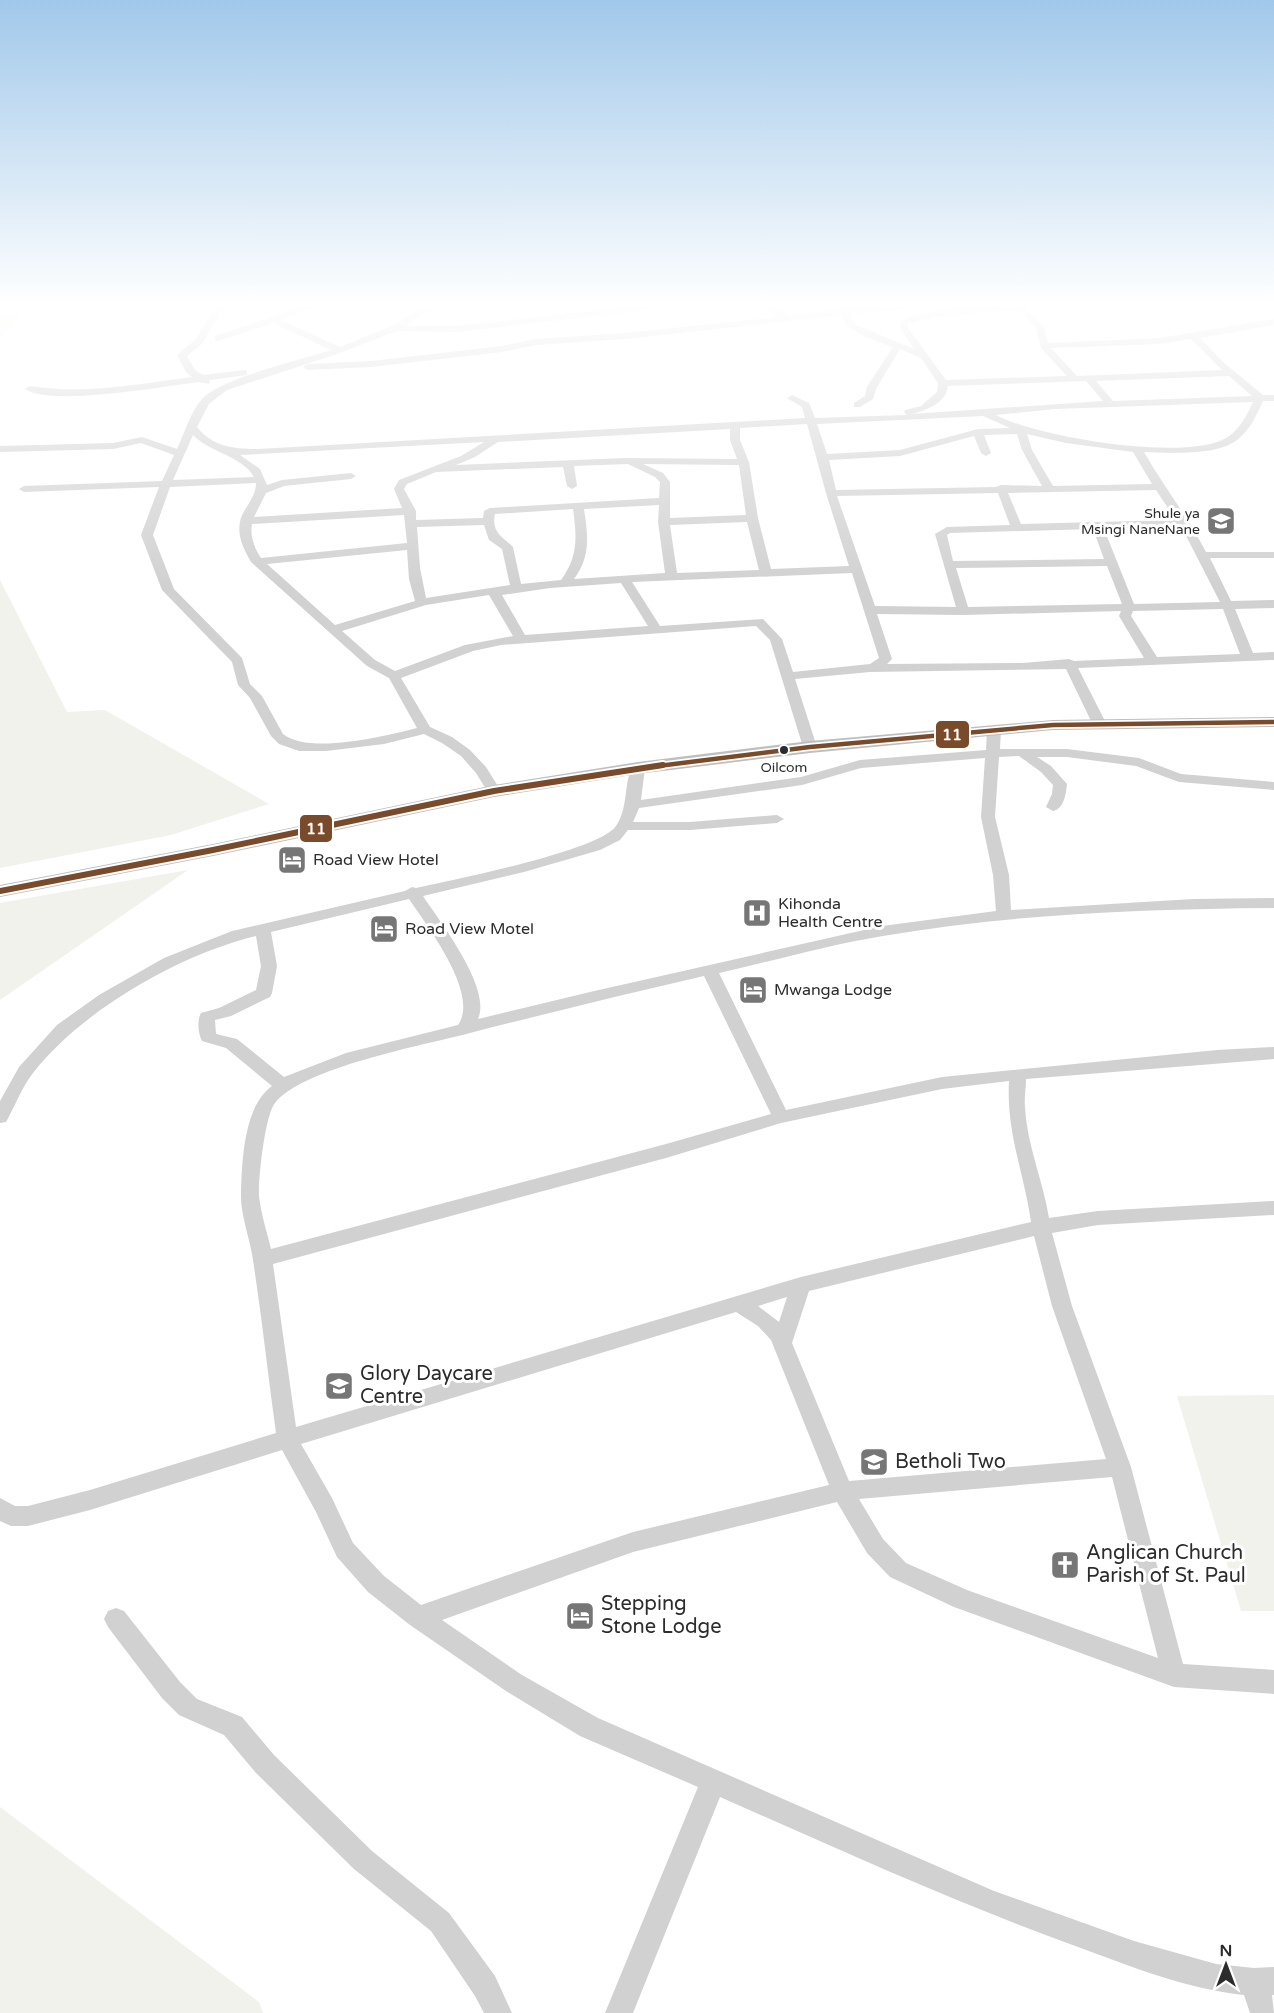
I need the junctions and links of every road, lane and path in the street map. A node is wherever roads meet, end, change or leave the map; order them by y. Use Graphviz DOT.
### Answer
graph roads {
  1 [pos="208,398"];
  2 [pos="792,398"];
  3 [pos="868,398"];
  4 [pos="938,398"];
  5 [pos="1105,398"];
  6 [pos="1260,398"];
  7 [pos="1274,398"];
  8 [pos="857,405"];
  9 [pos="1111,405"];
  10 [pos="984,412"];
  11 [pos="891,418"];
  12 [pos="813,421"];
  13 [pos="735,426"];
  14 [pos="192,427"];
  15 [pos="1022,431"];
  16 [pos="978,432"];
  17 [pos="495,439"];
  18 [pos="0,449"];
  19 [pos="224,449"];
  20 [pos="1137,450"];
  21 [pos="179,453"];
  22 [pos="986,453"];
  23 [pos="823,457"];
  24 [pos="624,461"];
  25 [pos="744,462"];
  26 [pos="568,463"];
  27 [pos="435,469"];
  28 [pos="351,476"];
  29 [pos="166,484"];
  30 [pos="261,485"];
  31 [pos="572,486"];
  32 [pos="1159,487"];
  33 [pos="1000,488"];
  34 [pos="1049,488"];
  35 [pos="24,489"];
  36 [pos="831,493"];
  37 [pos="663,501"];
  38 [pos="578,505"];
  39 [pos="411,517"];
  40 [pos="752,518"];
  41 [pos="245,521"];
  42 [pos="488,521"];
  43 [pos="664,522"];
  44 [pos="1185,523"];
  45 [pos="1016,527"];
  46 [pos="1098,527"];
  47 [pos="411,546"];
  48 [pos="1201,555"];
  49 [pos="1274,555"];
  50 [pos="257,562"];
  51 [pos="1111,562"];
  52 [pos="949,565"];
  53 [pos="857,570"];
  54 [pos="766,574"];
  55 [pos="672,578"];
  56 [pos="626,580"];
  57 [pos="565,583"];
  58 [pos="516,587"];
  59 [pos="501,590"];
  60 [pos="422,603"];
  61 [pos="1228,604"];
  62 [pos="1274,604"];
  63 [pos="1128,606"];
  64 [pos="870,610"];
  65 [pos="963,611"];
  66 [pos="334,629"];
  67 [pos="656,629"];
  68 [pos="521,638"];
  69 [pos="1248,657"];
  70 [pos="1274,657"];
  71 [pos="1152,660"];
  72 [pos="1069,663"];
  73 [pos="873,668"];
  74 [pos="394,676"];
  75 [pos="788,676"];
  76 [pos="1274,722"];
  77 [pos="1099,723"];
  78 [pos="425,730"];
  79 [pos="994,730"];
  80 [pos="810,747"];
  81 [pos="1022,752"];
  82 [pos="993,753"];
  83 [pos="638,768"];
  84 [pos="1274,786"];
  85 [pos="494,791"];
  86 [pos="633,805"];
  87 [pos="1053,807"];
  88 [pos="777,819"];
  89 [pos="624,826"];
  90 [pos="0,891"];
  91 [pos="412,892"];
  92 [pos="1274,903"];
  93 [pos="1004,915"];
  94 [pos="263,929"];
  95 [pos="709,970"];
  96 [pos="465,1027"];
  97 [pos="1274,1053"];
  98 [pos="1018,1074"];
  99 [pos="282,1085"];
  100 [pos="0,1117"];
  101 [pos="780,1117"];
  102 [pos="1274,1208"];
  103 [pos="1041,1227"];
  104 [pos="262,1259"];
  105 [pos="801,1285"];
  106 [pos="740,1305"];
  107 [pos="783,1342"];
  108 [pos="287,1439"];
  109 [pos="1120,1467"];
  110 [pos="842,1491"];
  111 [pos="0,1508"];
  112 [pos="418,1617"];
  113 [pos="116,1619"];
  114 [pos="1174,1676"];
  115 [pos="1274,1682"];
  116 [pos="713,1782"];
  117 [pos="1264,1981"];
  118 [pos="498,2013"];
  119 [pos="619,2013"];
  120 [pos="1264,2013"];
  1 -- 14 [label="street"];
  2 -- 12 [label="street"];
  3 -- 8 [label="street"];
  4 -- 11 [label="street"];
  5 -- 9 [label="street"];
  6 -- 7 [label="street"];
  6 -- 9 [label="street"];
  6 -- 20 [label="street"];
  9 -- 10 [label="street"];
  10 -- 11 [label="street"];
  10 -- 15 [label="street"];
  11 -- 12 [label="street"];
  12 -- 13 [label="street"];
  12 -- 23 [label="street"];
  13 -- 17 [label="street"];
  13 -- 25 [label="street"];
  14 -- 19 [label="street"];
  14 -- 21 [label="street"];
  15 -- 16 [label="street"];
  15 -- 20 [label="street"];
  15 -- 34 [label="street"];
  16 -- 22 [label="street"];
  16 -- 23 [label="street"];
  17 -- 19 [label="street"];
  17 -- 27 [label="street"];
  18 -- 21 [label="street"];
  19 -- 30 [label="street"];
  20 -- 32 [label="street"];
  21 -- 29 [label="street"];
  23 -- 36 [label="street"];
  24 -- 25 [label="street"];
  24 -- 26 [label="street"];
  24 -- 37 [label="street"];
  25 -- 40 [label="street"];
  26 -- 27 [label="street"];
  26 -- 31 [label="street"];
  27 -- 39 [label="street"];
  28 -- 30 [label="street"];
  29 -- 30 [label="street"];
  29 -- 35 [label="street"];
  29 -- 78 [label="street"];
  30 -- 41 [label="street"];
  32 -- 34 [label="street"];
  32 -- 44 [label="street"];
  33 -- 34 [label="street"];
  33 -- 36 [label="street"];
  33 -- 45 [label="street"];
  36 -- 53 [label="street"];
  37 -- 38 [label="street"];
  37 -- 43 [label="street"];
  38 -- 42 [label="street"];
  38 -- 57 [label="street"];
  39 -- 41 [label="street"];
  39 -- 42 [label="street"];
  39 -- 47 [label="street"];
  40 -- 43 [label="street"];
  40 -- 54 [label="street"];
  41 -- 50 [label="street"];
  42 -- 58 [label="street"];
  43 -- 55 [label="street"];
  44 -- 46 [label="street"];
  44 -- 48 [label="street"];
  45 -- 46 [label="street"];
  45 -- 52 [label="street"];
  46 -- 51 [label="street"];
  47 -- 50 [label="street"];
  47 -- 60 [label="street"];
  48 -- 49 [label="street"];
  48 -- 61 [label="street"];
  50 -- 66 [label="street"];
  51 -- 52 [label="street"];
  51 -- 63 [label="street"];
  52 -- 65 [label="street"];
  53 -- 54 [label="street"];
  53 -- 64 [label="street"];
  54 -- 55 [label="street"];
  55 -- 56 [label="street"];
  56 -- 57 [label="street"];
  56 -- 67 [label="street"];
  57 -- 58 [label="street"];
  58 -- 59 [label="street"];
  59 -- 60 [label="street"];
  59 -- 68 [label="street"];
  60 -- 66 [label="street"];
  61 -- 62 [label="street"];
  61 -- 63 [label="street"];
  61 -- 69 [label="street"];
  63 -- 65 [label="street"];
  63 -- 71 [label="street"];
  64 -- 65 [label="street"];
  64 -- 73 [label="street"];
  66 -- 74 [label="street"];
  67 -- 68 [label="street"];
  67 -- 75 [label="street"];
  68 -- 74 [label="street"];
  69 -- 70 [label="street"];
  69 -- 71 [label="street"];
  71 -- 72 [label="street"];
  72 -- 73 [label="street"];
  72 -- 77 [label="street"];
  73 -- 75 [label="street"];
  74 -- 78 [label="street"];
  75 -- 80 [label="street"];
  76 -- 77 [label="highway"];
  77 -- 79 [label="highway"];
  78 -- 85 [label="street"];
  79 -- 80 [label="highway"];
  79 -- 82 [label="street"];
  80 -- 83 [label="highway"];
  81 -- 82 [label="street"];
  81 -- 84 [label="street"];
  81 -- 87 [label="street"];
  82 -- 86 [label="street"];
  82 -- 93 [label="street"];
  83 -- 85 [label="highway"];
  83 -- 86 [label="street"];
  85 -- 90 [label="highway"];
  86 -- 89 [label="street"];
  88 -- 89 [label="street"];
  89 -- 91 [label="street"];
  91 -- 94 [label="street"];
  91 -- 96 [label="street"];
  92 -- 93 [label="street"];
  93 -- 95 [label="street"];
  94 -- 99 [label="street"];
  94 -- 100 [label="street"];
  95 -- 96 [label="street"];
  95 -- 101 [label="street"];
  96 -- 99 [label="street"];
  97 -- 98 [label="street"];
  98 -- 101 [label="street"];
  98 -- 103 [label="street"];
  99 -- 104 [label="street"];
  101 -- 104 [label="street"];
  102 -- 103 [label="street"];
  103 -- 105 [label="street"];
  103 -- 109 [label="street"];
  104 -- 108 [label="street"];
  105 -- 106 [label="street"];
  105 -- 107 [label="street"];
  106 -- 107 [label="street"];
  106 -- 108 [label="street"];
  107 -- 110 [label="street"];
  108 -- 111 [label="street"];
  108 -- 112 [label="street"];
  109 -- 110 [label="street"];
  109 -- 114 [label="street"];
  110 -- 112 [label="street"];
  110 -- 114 [label="street"];
  112 -- 116 [label="street"];
  113 -- 118 [label="street"];
  114 -- 115 [label="street"];
  116 -- 117 [label="street"];
  116 -- 119 [label="street"];
  117 -- 120 [label="street"];
}
